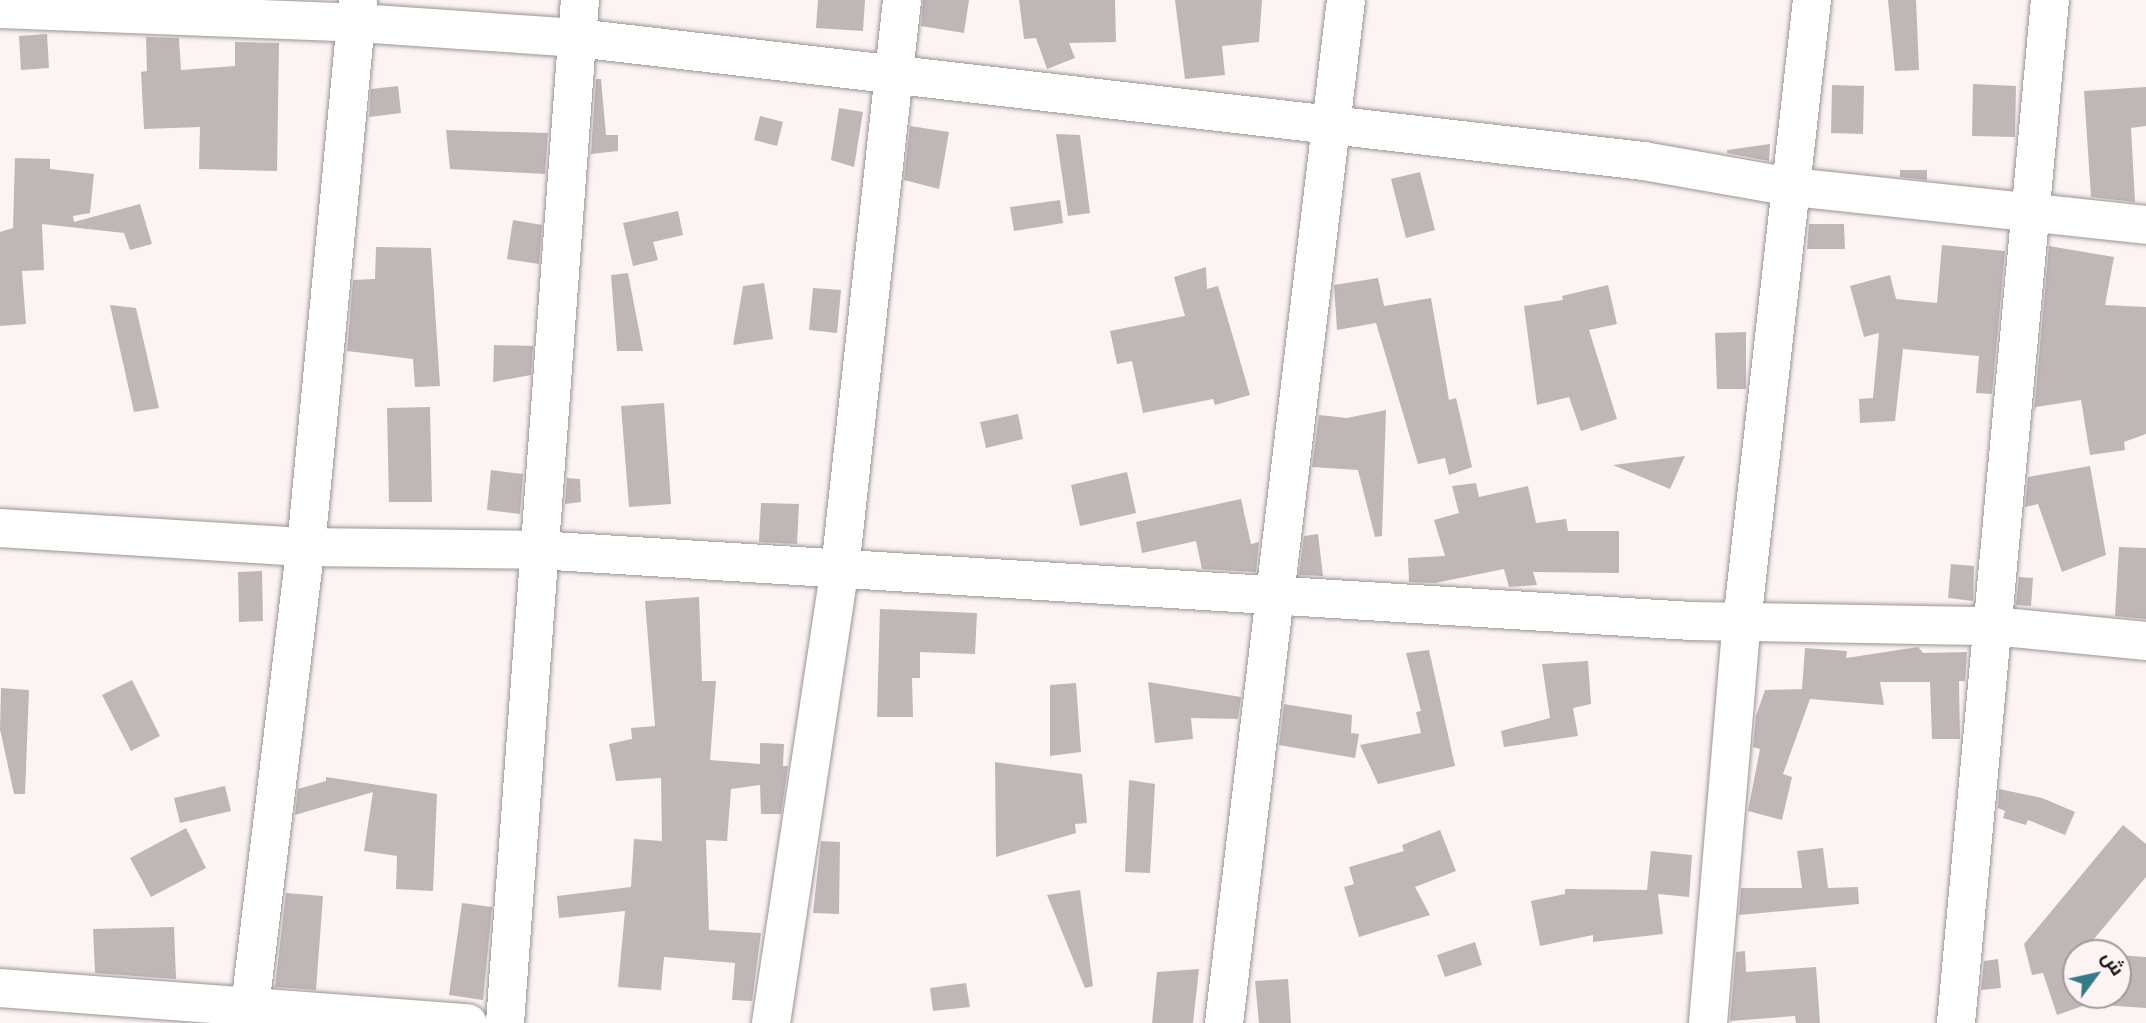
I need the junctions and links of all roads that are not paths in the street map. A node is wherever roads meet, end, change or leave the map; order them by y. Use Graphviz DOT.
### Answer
graph roads {
  1 [pos="580,0"];
  2 [pos="902,0"];
  3 [pos="1346,0"];
  4 [pos="1812,0"];
  5 [pos="2050,0"];
  6 [pos="0,9"];
  7 [pos="358,11"];
  8 [pos="577,38"];
  9 [pos="895,78"];
  10 [pos="1333,126"];
  11 [pos="1792,187"];
  12 [pos="2031,211"];
  13 [pos="2146,225"];
  14 [pos="0,528"];
  15 [pos="306,547"];
  16 [pos="537,550"];
  17 [pos="840,569"];
  18 [pos="1278,595"];
  19 [pos="1742,622"];
  20 [pos="1993,626"];
  21 [pos="2146,641"];
  22 [pos="0,988"];
  23 [pos="249,1015"];
  24 [pos="468,1023"];
  25 [pos="505,1023"];
  26 [pos="771,1023"];
  27 [pos="1224,1023"];
  28 [pos="1708,1023"];
  29 [pos="1956,1023"];
  1 -- 8 [label="street"];
  2 -- 9 [label="street"];
  3 -- 10 [label="street"];
  4 -- 11 [label="street"];
  5 -- 12 [label="street"];
  6 -- 7 [label="street"];
  7 -- 8 [label="street"];
  7 -- 15 [label="street"];
  8 -- 9 [label="street"];
  8 -- 16 [label="street"];
  9 -- 10 [label="street"];
  9 -- 17 [label="street"];
  10 -- 11 [label="street"];
  10 -- 18 [label="street"];
  11 -- 12 [label="street"];
  11 -- 19 [label="street"];
  12 -- 13 [label="street"];
  12 -- 20 [label="street"];
  14 -- 15 [label="street"];
  15 -- 16 [label="street"];
  15 -- 23 [label="street"];
  16 -- 17 [label="street"];
  16 -- 25 [label="street"];
  17 -- 18 [label="street"];
  17 -- 26 [label="street"];
  18 -- 19 [label="street"];
  18 -- 27 [label="street"];
  19 -- 20 [label="street"];
  19 -- 28 [label="street"];
  20 -- 21 [label="street"];
  20 -- 29 [label="street"];
  22 -- 23 [label="street"];
  23 -- 24 [label="street"];
}
